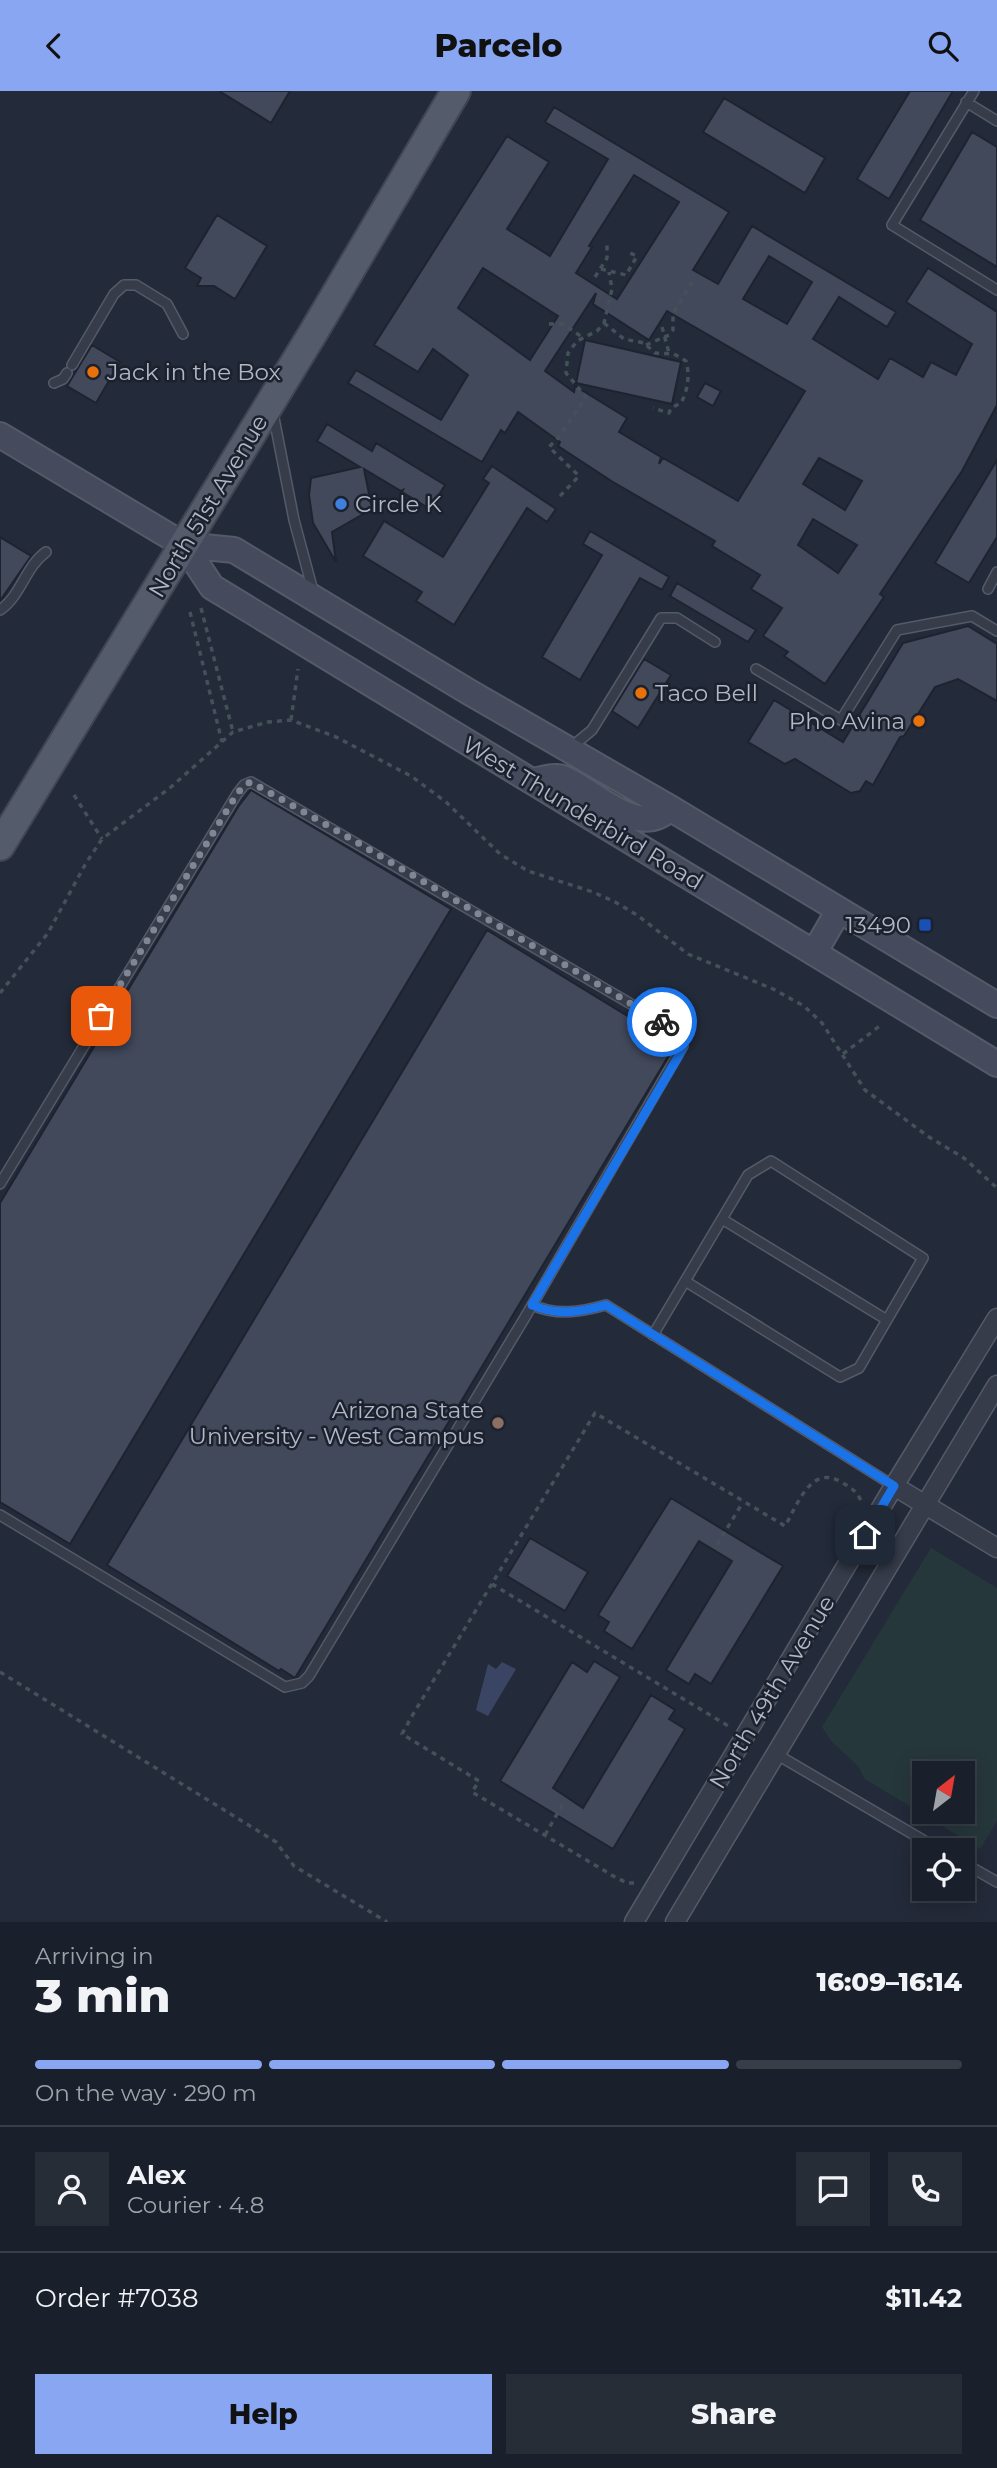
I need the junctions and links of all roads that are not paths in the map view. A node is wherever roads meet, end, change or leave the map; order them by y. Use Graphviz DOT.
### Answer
graph roads {
  1 [pos="456,91"];
  2 [pos="974,91"];
  3 [pos="966,102"];
  4 [pos="997,121"];
  5 [pos="997,290"];
  6 [pos="183,334"];
  7 [pos="54,383"];
  8 [pos="271,402"];
  9 [pos="0,435"];
  10 [pos="184,545"];
  11 [pos="46,552"];
  12 [pos="997,572"];
  13 [pos="988,589"];
  14 [pos="315,599"];
  15 [pos="0,610"];
  16 [pos="997,631"];
  17 [pos="715,642"];
  18 [pos="755,669"];
  19 [pos="569,749"];
  20 [pos="531,781"];
  21 [pos="670,808"];
  22 [pos="0,846"];
  23 [pos="839,910"];
  24 [pos="814,953"];
  25 [pos="997,1005"];
  26 [pos="997,1063"];
  27 [pos="0,1184"];
  28 [pos="722,1219"];
  29 [pos="685,1281"];
  30 [pos="532,1305"];
  31 [pos="997,1318"];
  32 [pos="887,1320"];
  33 [pos="653,1335"];
  34 [pos="997,1385"];
  35 [pos="894,1486"];
  36 [pos="925,1505"];
  37 [pos="0,1515"];
  38 [pos="997,1548"];
  39 [pos="776,1754"];
  40 [pos="920,1838"];
  41 [pos="975,1870"];
  42 [pos="997,1882"];
  43 [pos="634,1922"];
  44 [pos="675,1922"];
  1 -- 8 [label="main road, North 51st Avenue"];
  2 -- 3 [label="lane"];
  3 -- 4 [label="lane"];
  3 -- 5 [label="lane"];
  6 -- 7 [label="lane"];
  8 -- 10 [label="main road, North 51st Avenue"];
  8 -- 14 [label="lane"];
  9 -- 10 [label="main road, West Thunderbird Road"];
  10 -- 14 [label="main road, West Thunderbird Road"];
  10 -- 20 [label="main road, West Thunderbird Road"];
  10 -- 22 [label="main road, North 51st Avenue"];
  11 -- 15 [label="lane"];
  12 -- 13 [label="lane"];
  14 -- 19 [label="main road, West Thunderbird Road"];
  16 -- 18 [label="lane"];
  17 -- 19 [label="lane"];
  19 -- 21 [label="main road, West Thunderbird Road"];
  20 -- 21 [label="main road"];
  20 -- 24 [label="main road, West Thunderbird Road"];
  21 -- 23 [label="main road, West Thunderbird Road"];
  23 -- 24 [label="main road"];
  23 -- 25 [label="main road, West Thunderbird Road"];
  24 -- 26 [label="main road, West Thunderbird Road"];
  27 -- 30 [label="lane"];
  28 -- 29 [label="lane"];
  28 -- 32 [label="lane"];
  28 -- 32 [label="lane"];
  29 -- 32 [label="lane"];
  29 -- 33 [label="lane"];
  30 -- 33 [label="lane"];
  30 -- 37 [label="lane"];
  31 -- 35 [label="street, North 49th Avenue"];
  33 -- 35 [label="lane"];
  34 -- 36 [label="street, North 49th Avenue"];
  35 -- 36 [label="street"];
  35 -- 43 [label="street, North 49th Avenue"];
  36 -- 38 [label="street"];
  36 -- 39 [label="street, North 49th Avenue"];
  39 -- 40 [label="lane"];
  39 -- 44 [label="street, North 49th Avenue"];
  41 -- 42 [label="lane"];
}
